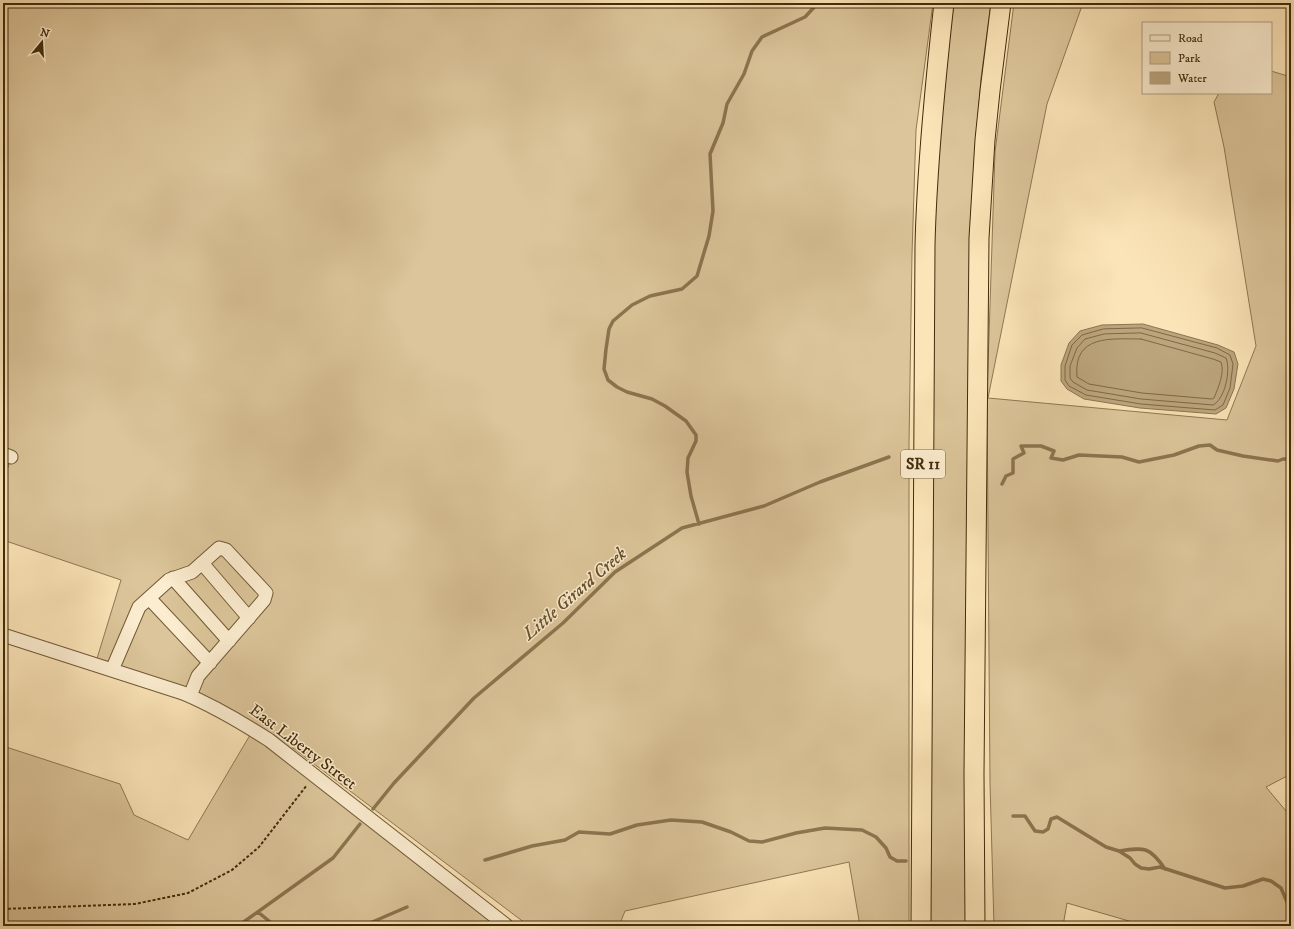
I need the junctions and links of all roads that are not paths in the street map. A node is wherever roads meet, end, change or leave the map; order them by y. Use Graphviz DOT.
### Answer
graph roads {
  1 [pos="944,3"];
  2 [pos="1001,3"];
  3 [pos="202,563"];
  4 [pos="173,578"];
  5 [pos="149,598"];
  6 [pos="249,618"];
  7 [pos="3,635"];
  8 [pos="229,641"];
  9 [pos="210,663"];
  10 [pos="112,670"];
  11 [pos="190,696"];
  12 [pos="975,925"];
  13 [pos="507,926"];
  14 [pos="921,926"];
  1 -- 14 [label="highway, SR 11"];
  2 -- 12 [label="highway"];
  3 -- 4 [label="street"];
  3 -- 6 [label="street"];
  3 -- 6 [label="street"];
  4 -- 5 [label="street"];
  4 -- 8 [label="street"];
  5 -- 9 [label="street"];
  5 -- 10 [label="street"];
  6 -- 8 [label="street"];
  7 -- 10 [label="street, East Liberty Street"];
  8 -- 9 [label="street"];
  9 -- 11 [label="street"];
  10 -- 11 [label="street, East Liberty Street"];
  11 -- 13 [label="street, East Liberty Street"];
}
